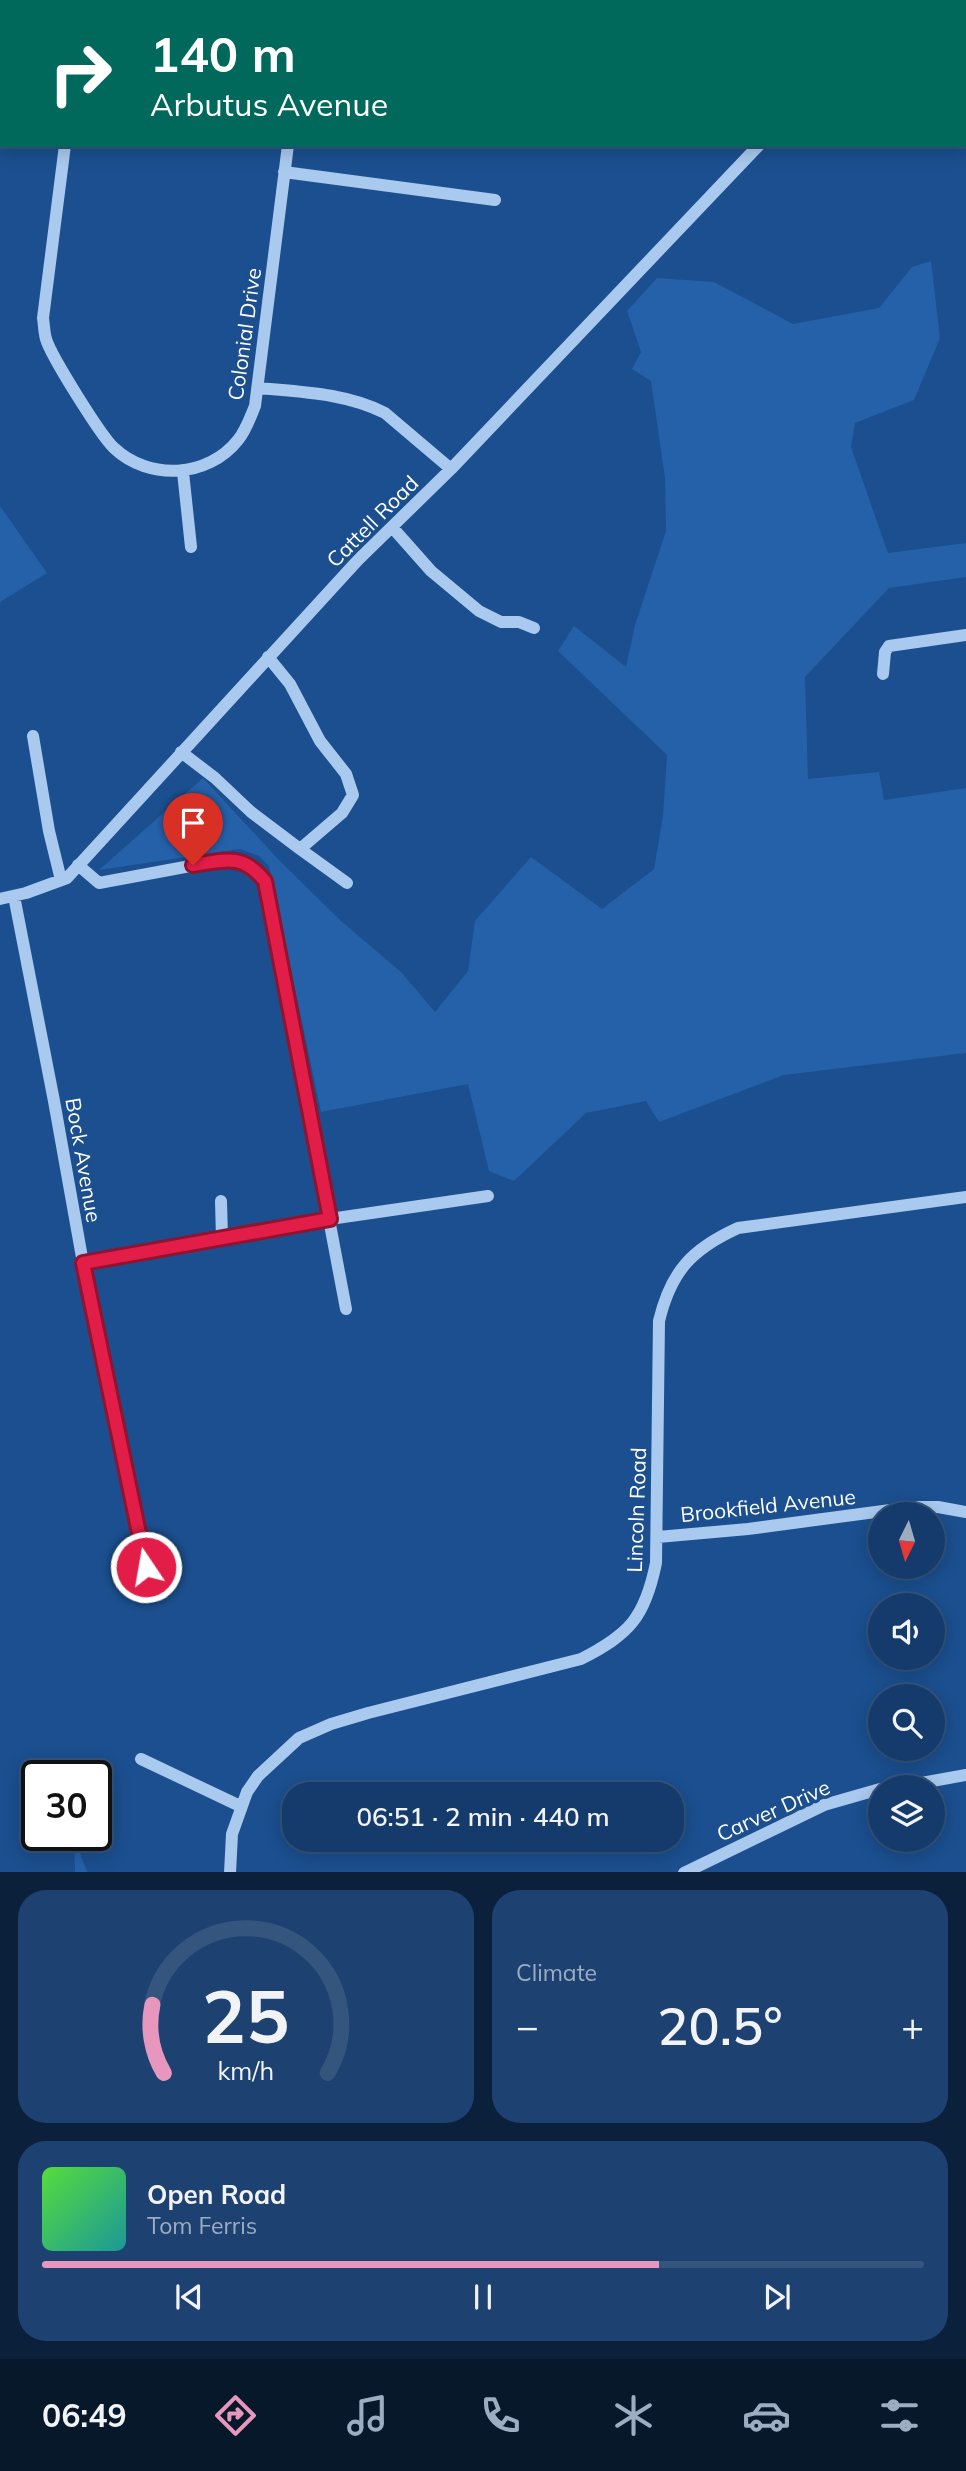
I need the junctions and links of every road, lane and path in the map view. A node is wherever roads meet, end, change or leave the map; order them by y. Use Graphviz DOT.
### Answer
graph roads {
  1 [pos="65,147"];
  2 [pos="288,147"];
  3 [pos="757,147"];
  4 [pos="284,172"];
  5 [pos="495,200"];
  6 [pos="258,388"];
  7 [pos="451,469"];
  8 [pos="183,472"];
  9 [pos="392,527"];
  10 [pos="191,547"];
  11 [pos="534,628"];
  12 [pos="966,635"];
  13 [pos="268,657"];
  14 [pos="883,674"];
  15 [pos="33,736"];
  16 [pos="181,752"];
  17 [pos="300,849"];
  18 [pos="78,865"];
  19 [pos="61,880"];
  20 [pos="347,883"];
  21 [pos="14,896"];
  22 [pos="0,899"];
  23 [pos="488,1196"];
  24 [pos="966,1197"];
  25 [pos="221,1201"];
  26 [pos="330,1219"];
  27 [pos="222,1238"];
  28 [pos="83,1263"];
  29 [pos="346,1309"];
  30 [pos="966,1512"];
  31 [pos="658,1537"];
  32 [pos="151,1592"];
  33 [pos="141,1759"];
  34 [pos="966,1775"];
  35 [pos="945,1779"];
  36 [pos="868,1793"];
  37 [pos="240,1806"];
  38 [pos="230,1872"];
  39 [pos="684,1872"];
  1 -- 8 [label="street, Colonial Drive"];
  2 -- 4 [label="street, Colonial Drive"];
  3 -- 7 [label="street, Cattell Road"];
  4 -- 5 [label="street"];
  4 -- 6 [label="street, Colonial Drive"];
  6 -- 7 [label="street"];
  6 -- 8 [label="street, Colonial Drive"];
  7 -- 9 [label="street, Cattell Road"];
  8 -- 10 [label="street"];
  9 -- 11 [label="street"];
  9 -- 13 [label="street, Cattell Road"];
  12 -- 14 [label="street"];
  13 -- 16 [label="street, Cattell Road"];
  13 -- 17 [label="street"];
  15 -- 19 [label="street"];
  16 -- 17 [label="street"];
  16 -- 18 [label="street, Cattell Road"];
  17 -- 20 [label="street"];
  18 -- 19 [label="street, Cattell Road"];
  18 -- 26 [label="street"];
  19 -- 21 [label="street, Cattell Road"];
  21 -- 22 [label="street, Cattell Road"];
  21 -- 28 [label="street, Bock Avenue"];
  23 -- 26 [label="street"];
  24 -- 31 [label="street, Lincoln Road"];
  25 -- 27 [label="street"];
  26 -- 27 [label="street"];
  26 -- 29 [label="street"];
  27 -- 28 [label="street"];
  28 -- 32 [label="street, Bock Avenue"];
  30 -- 31 [label="street, Brookfield Avenue"];
  31 -- 37 [label="street, Lincoln Road"];
  33 -- 37 [label="street"];
  34 -- 35 [label="street"];
  36 -- 39 [label="street, Carver Drive"];
  37 -- 38 [label="street, Lincoln Road"];
}
